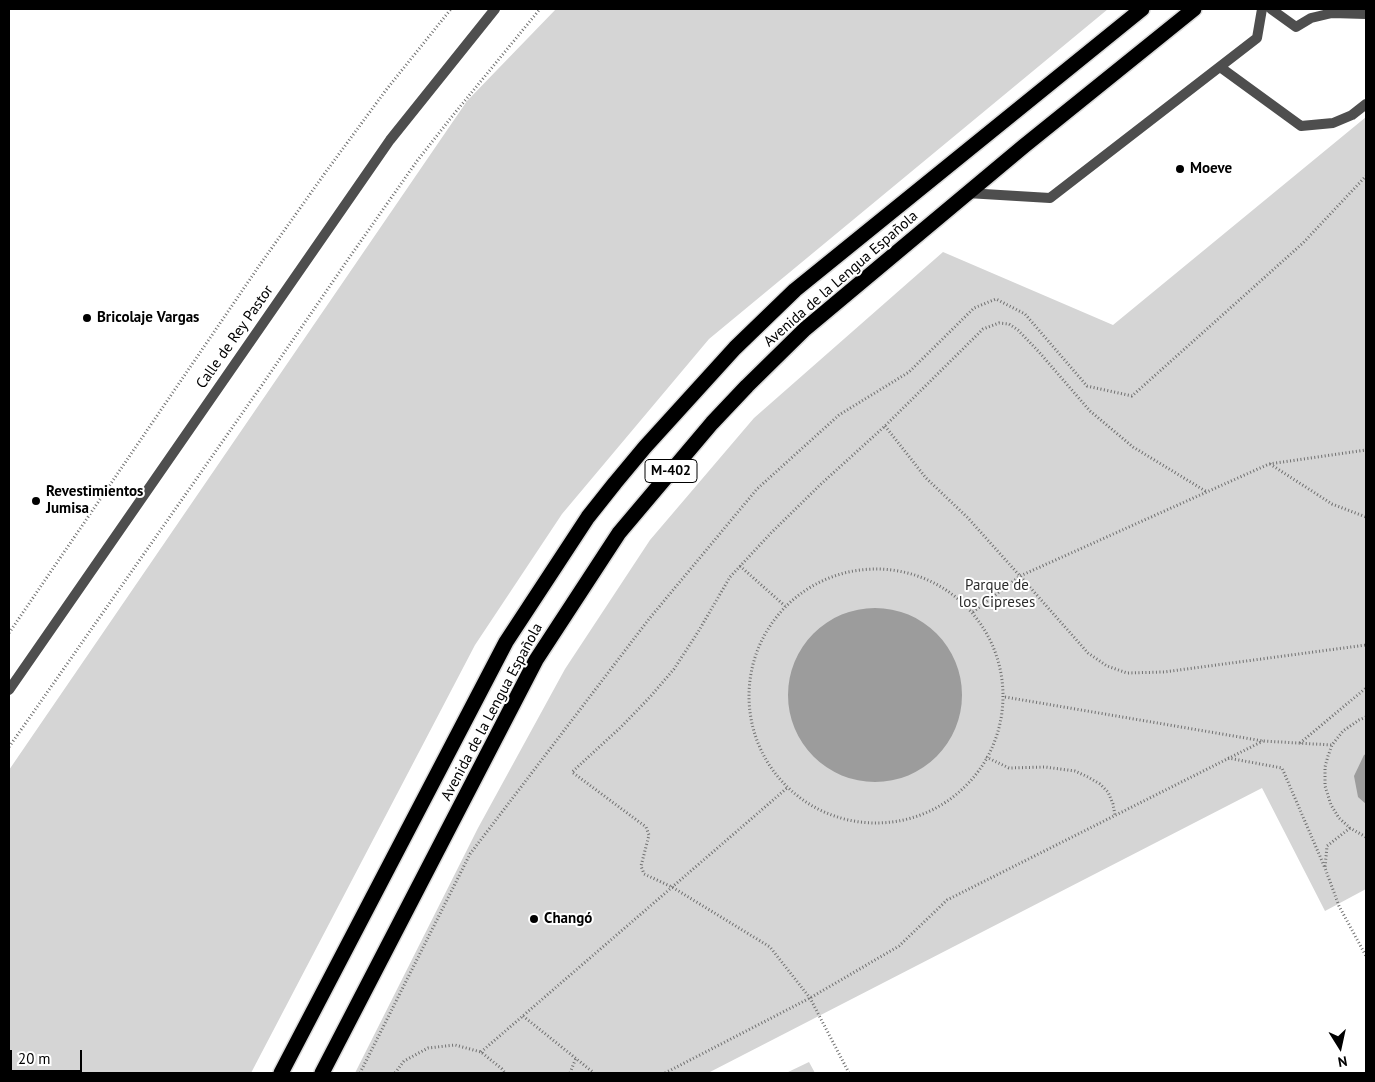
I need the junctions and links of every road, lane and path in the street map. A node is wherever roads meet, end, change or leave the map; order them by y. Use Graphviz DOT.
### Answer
graph roads {
  1 [pos="451,9"];
  2 [pos="495,9"];
  3 [pos="540,9"];
  4 [pos="1142,9"];
  5 [pos="1194,9"];
  6 [pos="1262,9"];
  7 [pos="1271,9"];
  8 [pos="1366,14"];
  9 [pos="1220,67"];
  10 [pos="1366,104"];
  11 [pos="1366,176"];
  12 [pos="967,193"];
  13 [pos="885,426"];
  14 [pos="1366,450"];
  15 [pos="1269,464"];
  16 [pos="1207,492"];
  17 [pos="1366,517"];
  18 [pos="740,566"];
  19 [pos="1020,576"];
  20 [pos="785,606"];
  21 [pos="973,612"];
  22 [pos="9,633"];
  23 [pos="1366,645"];
  24 [pos="1366,688"];
  25 [pos="9,690"];
  26 [pos="1005,696"];
  27 [pos="1366,717"];
  28 [pos="1263,741"];
  29 [pos="1300,743"];
  30 [pos="1332,745"];
  31 [pos="9,747"];
  32 [pos="986,757"];
  33 [pos="1228,758"];
  34 [pos="787,788"];
  35 [pos="1115,815"];
  36 [pos="1350,828"];
  37 [pos="1366,837"];
  38 [pos="1325,868"];
  39 [pos="672,887"];
  40 [pos="1366,956"];
  41 [pos="810,998"];
  42 [pos="523,1016"];
  43 [pos="481,1052"];
  44 [pos="576,1058"];
  45 [pos="281,1073"];
  46 [pos="322,1073"];
  47 [pos="360,1073"];
  48 [pos="395,1073"];
  49 [pos="504,1073"];
  50 [pos="570,1073"];
  51 [pos="594,1073"];
  52 [pos="665,1073"];
  53 [pos="849,1073"];
  1 -- 22 [label="path"];
  2 -- 25 [label="street, Calle de Rey Pastor"];
  3 -- 31 [label="path"];
  4 -- 45 [label="highway, Avenida de la Lengua Española / M-402"];
  5 -- 12 [label="highway, Avenida de la Lengua Española / M-402"];
  6 -- 9 [label="street"];
  7 -- 8 [label="street"];
  9 -- 10 [label="street"];
  9 -- 12 [label="street"];
  11 -- 47 [label="path"];
  12 -- 46 [label="highway, Avenida de la Lengua Española / M-402"];
  13 -- 16 [label="path"];
  13 -- 18 [label="path"];
  13 -- 19 [label="path"];
  14 -- 15 [label="path"];
  15 -- 16 [label="path"];
  15 -- 17 [label="path"];
  16 -- 19 [label="path"];
  18 -- 20 [label="path"];
  18 -- 39 [label="path"];
  19 -- 21 [label="path"];
  19 -- 23 [label="path"];
  20 -- 21 [label="path"];
  20 -- 34 [label="path"];
  21 -- 26 [label="path"];
  24 -- 29 [label="path"];
  26 -- 28 [label="path"];
  26 -- 32 [label="path"];
  27 -- 30 [label="path"];
  28 -- 29 [label="path"];
  28 -- 33 [label="path"];
  29 -- 30 [label="path"];
  30 -- 36 [label="path"];
  32 -- 34 [label="path"];
  32 -- 35 [label="path"];
  33 -- 35 [label="path"];
  33 -- 38 [label="path"];
  34 -- 39 [label="path"];
  35 -- 41 [label="path"];
  36 -- 37 [label="path"];
  36 -- 38 [label="path"];
  38 -- 40 [label="path"];
  39 -- 41 [label="path"];
  39 -- 42 [label="path"];
  41 -- 52 [label="path"];
  41 -- 53 [label="path"];
  42 -- 43 [label="path"];
  42 -- 44 [label="path"];
  43 -- 48 [label="path"];
  43 -- 49 [label="path"];
  44 -- 50 [label="path"];
  44 -- 51 [label="path"];
}
